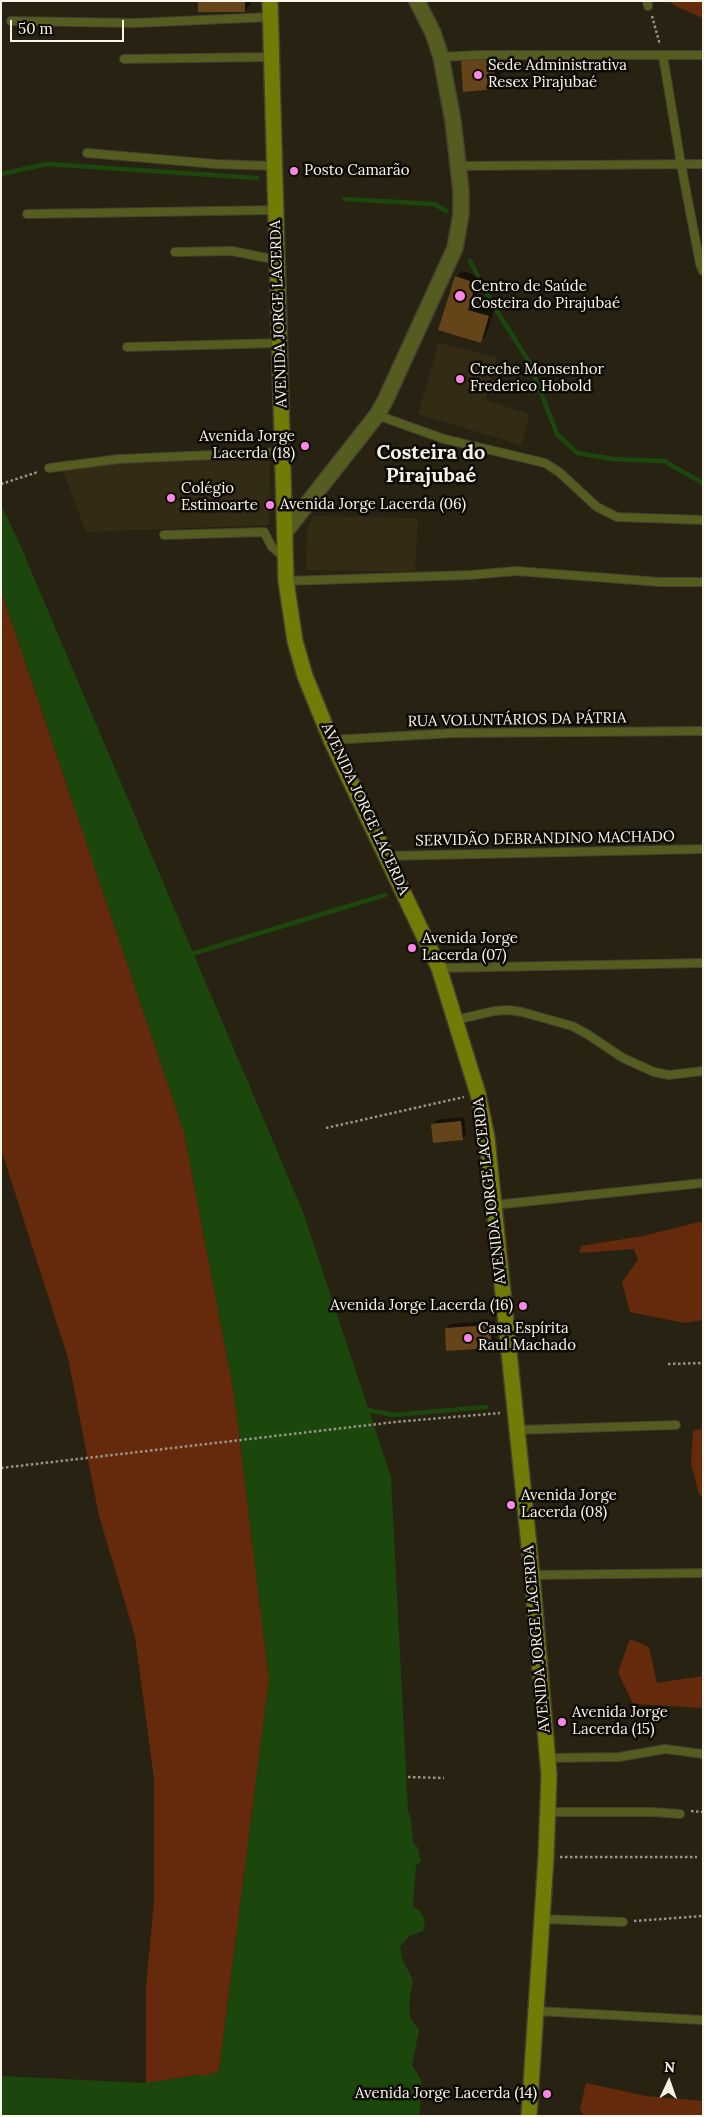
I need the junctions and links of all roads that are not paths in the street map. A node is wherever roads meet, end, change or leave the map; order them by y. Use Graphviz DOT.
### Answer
graph roads {
  1 [pos="270,1"];
  2 [pos="416,1"];
  3 [pos="270,17"];
  4 [pos="11,21"];
  5 [pos="703,55"];
  6 [pos="663,56"];
  7 [pos="271,57"];
  8 [pos="441,57"];
  9 [pos="124,59"];
  10 [pos="87,153"];
  11 [pos="681,164"];
  12 [pos="703,164"];
  13 [pos="274,166"];
  14 [pos="459,166"];
  15 [pos="276,210"];
  16 [pos="27,214"];
  17 [pos="175,252"];
  18 [pos="277,260"];
  19 [pos="702,267"];
  20 [pos="280,343"];
  21 [pos="127,347"];
  22 [pos="377,414"];
  23 [pos="283,452"];
  24 [pos="49,468"];
  25 [pos="703,520"];
  26 [pos="285,532"];
  27 [pos="164,535"];
  28 [pos="285,558"];
  29 [pos="286,581"];
  30 [pos="703,582"];
  31 [pos="703,731"];
  32 [pos="331,740"];
  33 [pos="703,849"];
  34 [pos="387,856"];
  35 [pos="703,963"];
  36 [pos="438,968"];
  37 [pos="456,1020"];
  38 [pos="703,1071"];
  39 [pos="703,1183"];
  40 [pos="494,1205"];
  41 [pos="676,1425"];
  42 [pos="516,1430"];
  43 [pos="703,1573"];
  44 [pos="532,1575"];
  45 [pos="703,1754"];
  46 [pos="548,1758"];
  47 [pos="549,1812"];
  48 [pos="680,1814"];
  49 [pos="542,1919"];
  50 [pos="623,1922"];
  51 [pos="537,2011"];
  52 [pos="703,2020"];
  53 [pos="529,2116"];
  1 -- 3 [label="main road, AVENIDA JORGE LACERDA"];
  2 -- 8 [label="street"];
  3 -- 4 [label="lane"];
  3 -- 7 [label="main road, AVENIDA JORGE LACERDA"];
  5 -- 6 [label="lane"];
  6 -- 8 [label="lane"];
  6 -- 11 [label="lane"];
  7 -- 9 [label="lane"];
  7 -- 13 [label="main road, AVENIDA JORGE LACERDA"];
  8 -- 14 [label="street"];
  10 -- 13 [label="lane"];
  11 -- 12 [label="lane"];
  11 -- 14 [label="lane"];
  11 -- 19 [label="lane"];
  13 -- 15 [label="main road, AVENIDA JORGE LACERDA"];
  14 -- 22 [label="street"];
  15 -- 16 [label="lane"];
  15 -- 18 [label="main road, AVENIDA JORGE LACERDA"];
  17 -- 18 [label="lane"];
  18 -- 20 [label="main road, AVENIDA JORGE LACERDA"];
  20 -- 21 [label="lane"];
  20 -- 23 [label="main road, AVENIDA JORGE LACERDA"];
  22 -- 25 [label="lane"];
  22 -- 26 [label="street"];
  23 -- 24 [label="lane"];
  23 -- 26 [label="main road, AVENIDA JORGE LACERDA"];
  26 -- 28 [label="main road, AVENIDA JORGE LACERDA"];
  27 -- 28 [label="lane"];
  28 -- 29 [label="main road, AVENIDA JORGE LACERDA"];
  29 -- 30 [label="lane"];
  29 -- 32 [label="main road, AVENIDA JORGE LACERDA"];
  31 -- 32 [label="lane, RUA VOLUNTÁRIOS DA PÁTRIA"];
  32 -- 34 [label="main road, AVENIDA JORGE LACERDA"];
  33 -- 34 [label="lane, SERVIDÃO DEBRANDINO MACHADO"];
  34 -- 36 [label="main road, AVENIDA JORGE LACERDA"];
  35 -- 36 [label="lane"];
  36 -- 37 [label="main road, AVENIDA JORGE LACERDA"];
  37 -- 38 [label="lane"];
  37 -- 40 [label="main road, AVENIDA JORGE LACERDA"];
  39 -- 40 [label="lane"];
  40 -- 42 [label="main road, AVENIDA JORGE LACERDA"];
  41 -- 42 [label="lane"];
  42 -- 44 [label="main road, AVENIDA JORGE LACERDA"];
  43 -- 44 [label="lane"];
  44 -- 46 [label="main road, AVENIDA JORGE LACERDA"];
  45 -- 46 [label="lane"];
  46 -- 47 [label="main road, AVENIDA JORGE LACERDA"];
  47 -- 48 [label="lane"];
  47 -- 49 [label="main road, AVENIDA JORGE LACERDA"];
  49 -- 50 [label="lane"];
  49 -- 51 [label="main road, AVENIDA JORGE LACERDA"];
  51 -- 52 [label="lane"];
  51 -- 53 [label="main road, AVENIDA JORGE LACERDA"];
}
